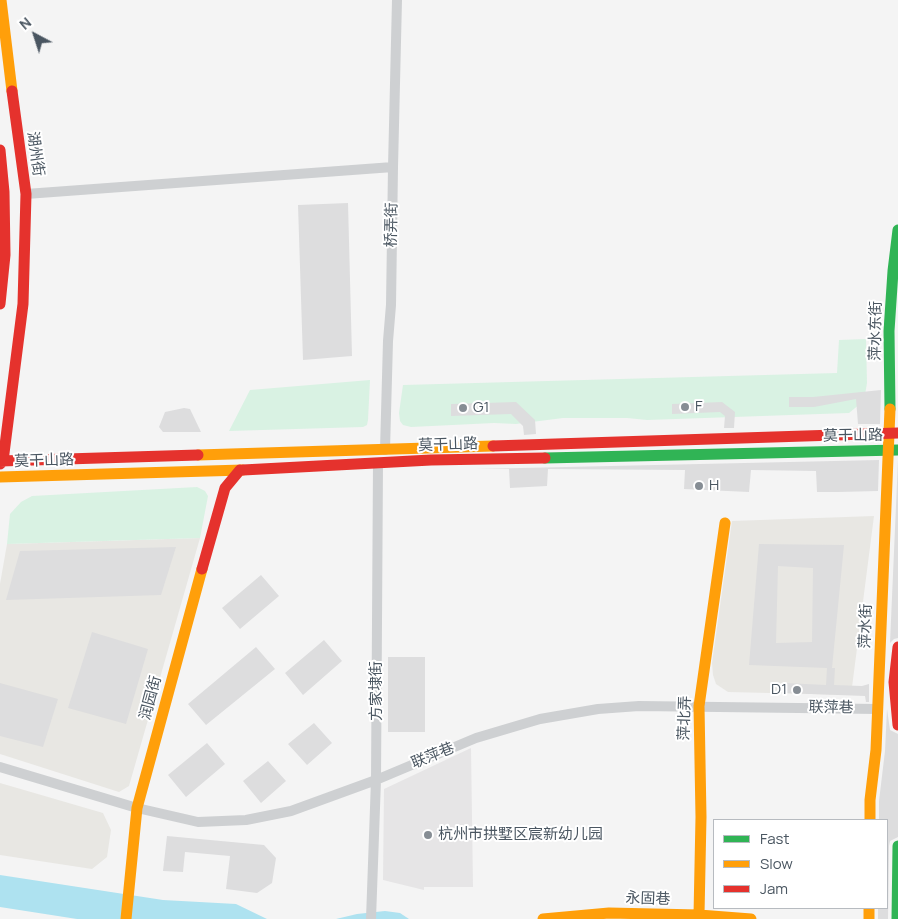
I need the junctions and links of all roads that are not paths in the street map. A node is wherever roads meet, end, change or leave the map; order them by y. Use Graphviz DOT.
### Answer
graph roads {
  1 [pos="1,0"];
  2 [pos="397,0"];
  3 [pos="0,150"];
  4 [pos="392,167"];
  5 [pos="26,194"];
  6 [pos="898,230"];
  7 [pos="0,304"];
  8 [pos="893,433"];
  9 [pos="385,450"];
  10 [pos="893,450"];
  11 [pos="1,462"];
  12 [pos="378,463"];
  13 [pos="240,470"];
  14 [pos="211,471"];
  15 [pos="0,477"];
  16 [pos="225,488"];
  17 [pos="725,523"];
  18 [pos="898,647"];
  19 [pos="699,706"];
  20 [pos="878,709"];
  21 [pos="898,725"];
  22 [pos="0,766"];
  23 [pos="376,780"];
  24 [pos="138,808"];
  25 [pos="870,819"];
  26 [pos="898,846"];
  27 [pos="699,915"];
  28 [pos="126,919"];
  29 [pos="371,919"];
  30 [pos="543,919"];
  31 [pos="751,919"];
  32 [pos="897,919"];
  1 -- 5 [label="main road, 湖州街"];
  2 -- 4 [label="street, 桥弄街"];
  3 -- 7 [label="main road"];
  4 -- 5 [label="street"];
  4 -- 9 [label="street, 桥弄街"];
  5 -- 11 [label="main road, 湖州街"];
  6 -- 8 [label="main road, 萍水东街"];
  8 -- 9 [label="main road, 莫干山路"];
  8 -- 10 [label="main road, 萍水街"];
  9 -- 11 [label="main road, 莫干山路"];
  10 -- 12 [label="main road, 莫干山路"];
  10 -- 20 [label="main road, 萍水街"];
  12 -- 13 [label="main road, 莫干山路"];
  12 -- 23 [label="street, 方家埭街"];
  13 -- 14 [label="main road, 莫干山路"];
  13 -- 16 [label="main road, 润园街"];
  14 -- 15 [label="main road, 莫干山路"];
  14 -- 16 [label="main road"];
  16 -- 24 [label="main road, 润园街"];
  17 -- 19 [label="main road, 萍北弄"];
  18 -- 21 [label="main road"];
  19 -- 20 [label="street, 联萍巷"];
  19 -- 23 [label="street, 联萍巷"];
  19 -- 27 [label="main road, 萍北弄"];
  20 -- 25 [label="main road, 萍水街"];
  22 -- 24 [label="street, 联萍巷"];
  23 -- 24 [label="street, 联萍巷"];
  23 -- 29 [label="street, 方家埭街"];
  24 -- 28 [label="main road, 润园街"];
  26 -- 32 [label="main road"];
  27 -- 30 [label="main road, 永固巷"];
  27 -- 31 [label="main road, 永固巷"];
}
